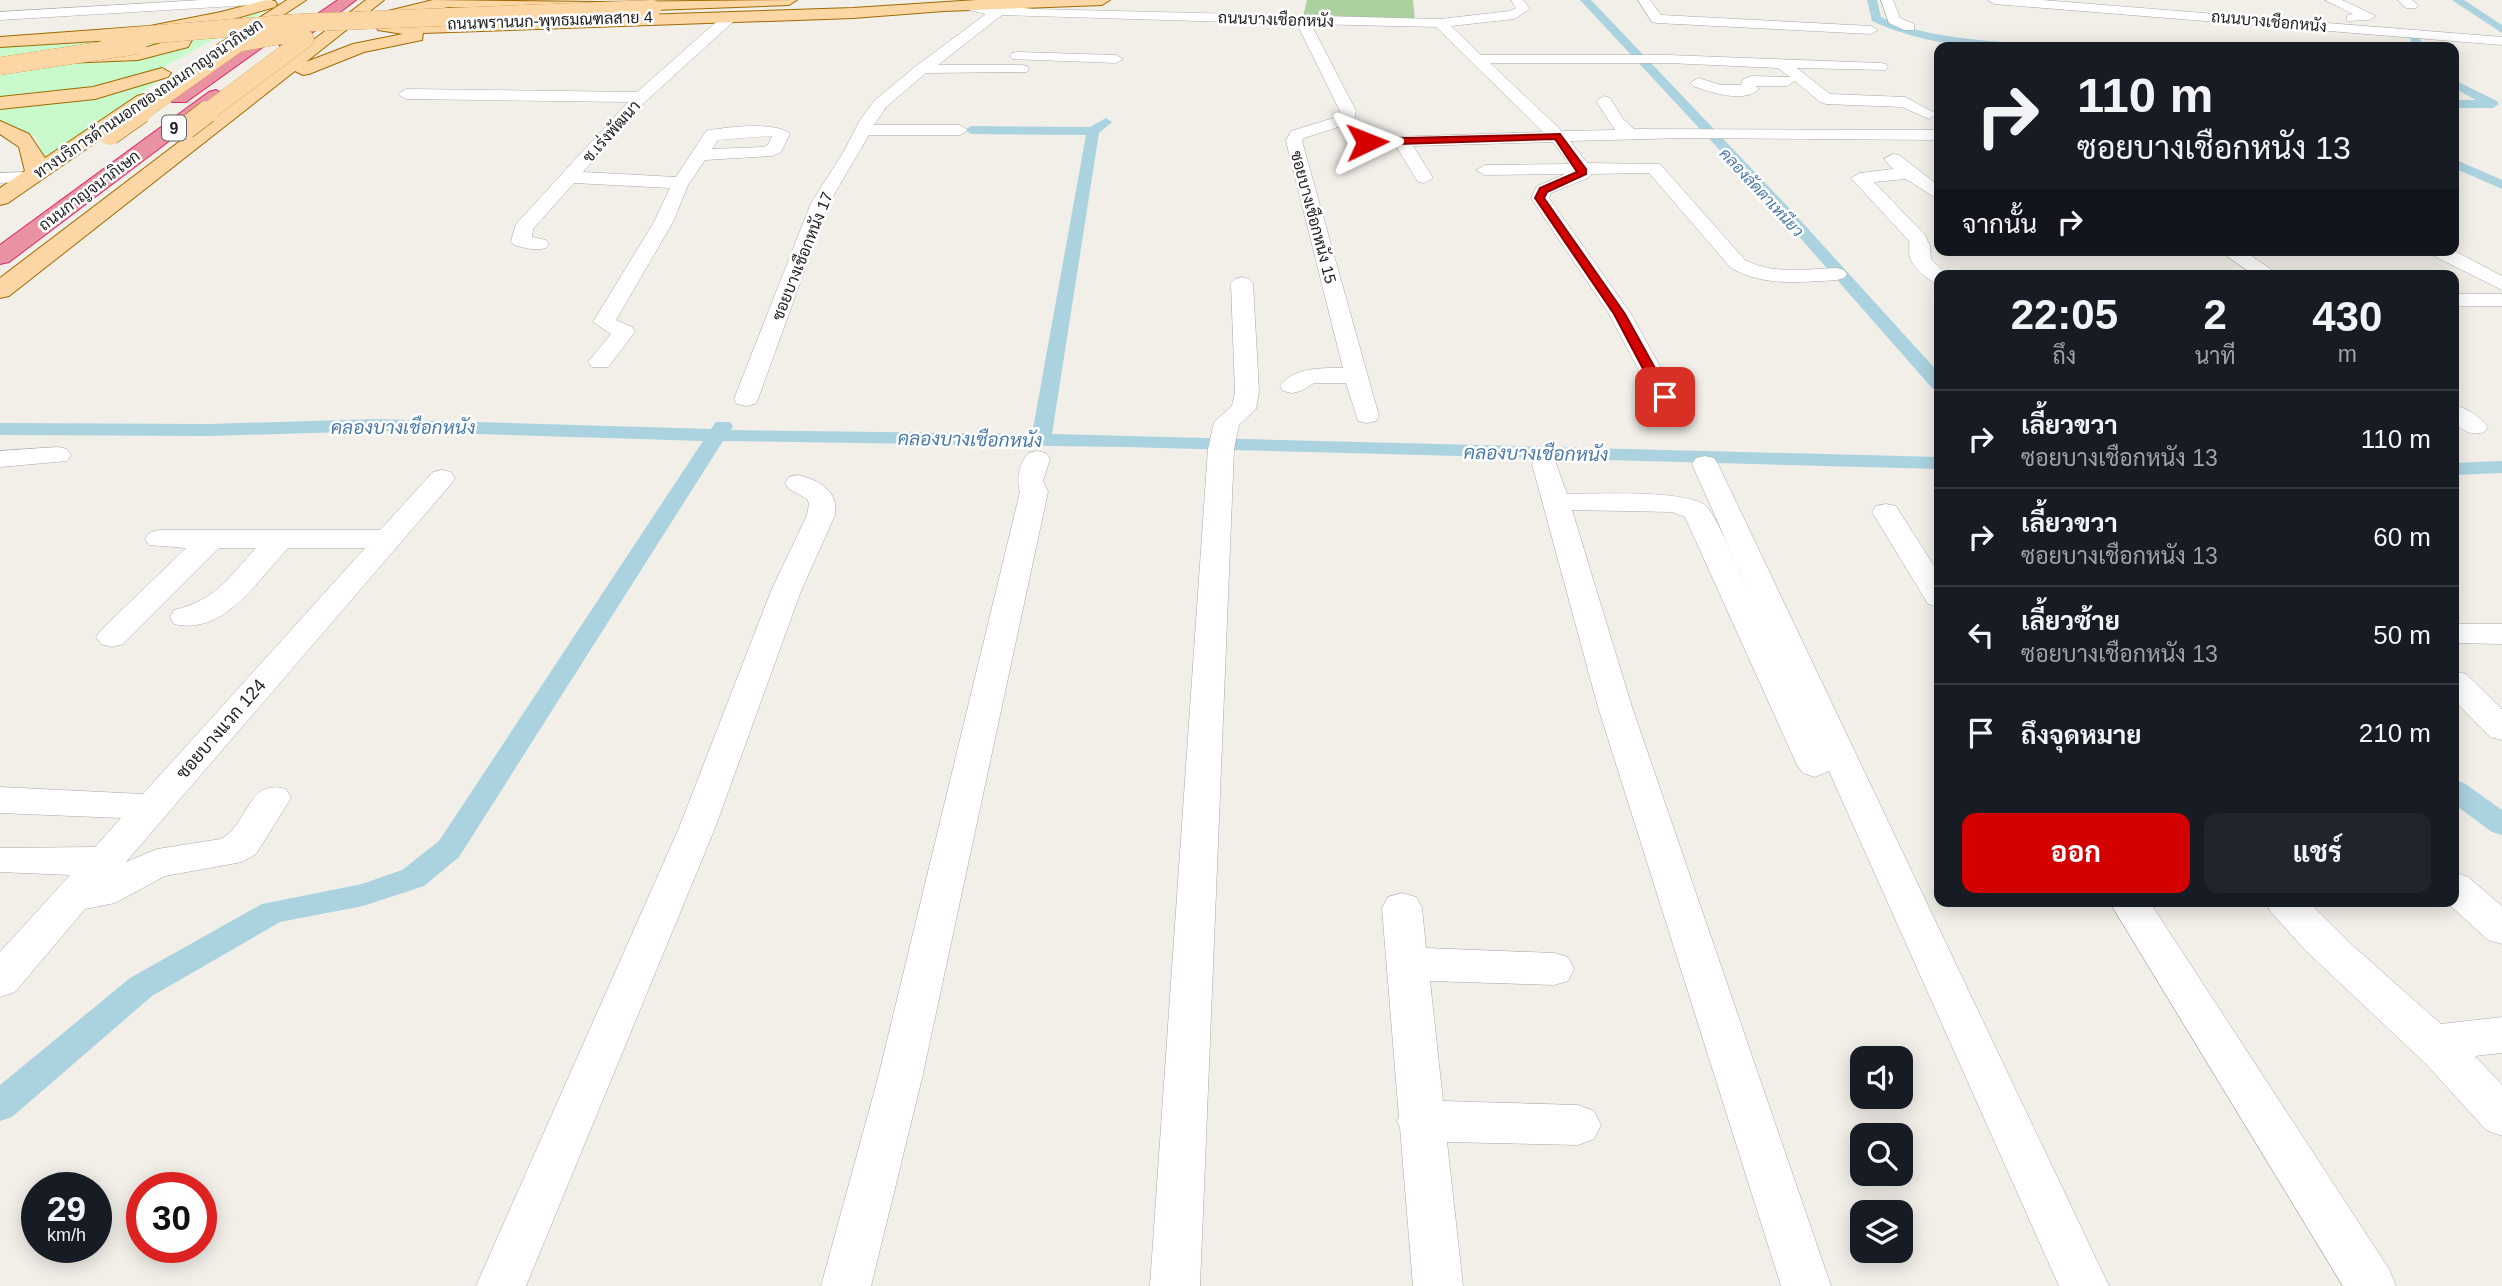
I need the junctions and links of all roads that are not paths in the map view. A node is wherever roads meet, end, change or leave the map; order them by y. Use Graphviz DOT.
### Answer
graph roads {
  1 [pos="125,0"];
  2 [pos="267,0"];
  3 [pos="279,0"];
  4 [pos="298,0"];
  5 [pos="320,0"];
  6 [pos="348,0"];
  7 [pos="376,0"];
  8 [pos="396,0"];
  9 [pos="531,0"];
  10 [pos="681,0"];
  11 [pos="789,0"];
  12 [pos="859,0"];
  13 [pos="1101,0"];
  14 [pos="1517,0"];
  15 [pos="1644,0"];
  16 [pos="1887,0"];
  17 [pos="1994,0"];
  18 [pos="2331,0"];
  19 [pos="765,1"];
  20 [pos="738,2"];
  21 [pos="943,6"];
  22 [pos="1009,9"];
  23 [pos="90,10"];
  24 [pos="649,12"];
  25 [pos="27,15"];
  26 [pos="1148,15"];
  27 [pos="0,16"];
  28 [pos="729,18"];
  29 [pos="1303,20"];
  30 [pos="0,23"];
  31 [pos="1440,23"];
  32 [pos="507,25"];
  33 [pos="292,27"];
  34 [pos="360,27"];
  35 [pos="1909,27"];
  36 [pos="251,29"];
  37 [pos="2356,29"];
  38 [pos="1871,30"];
  39 [pos="1136,32"];
  40 [pos="115,35"];
  41 [pos="0,37"];
  42 [pos="2500,41"];
  43 [pos="0,45"];
  44 [pos="1528,45"];
  45 [pos="0,56"];
  46 [pos="1475,59"];
  47 [pos="1541,59"];
  48 [pos="1115,60"];
  49 [pos="1783,64"];
  50 [pos="0,66"];
  51 [pos="1881,67"];
  52 [pos="286,68"];
  53 [pos="921,69"];
  54 [pos="1806,82"];
  55 [pos="1698,83"];
  56 [pos="406,94"];
  57 [pos="641,97"];
  58 [pos="1604,101"];
  59 [pos="0,103"];
  60 [pos="243,103"];
  61 [pos="880,104"];
  62 [pos="858,105"];
  63 [pos="1929,114"];
  64 [pos="0,127"];
  65 [pos="863,130"];
  66 [pos="960,130"];
  67 [pos="1627,134"];
  68 [pos="1866,135"];
  69 [pos="1934,135"];
  70 [pos="1557,136"];
  71 [pos="1401,141"];
  72 [pos="1367,142"];
  73 [pos="99,155"];
  74 [pos="700,155"];
  75 [pos="1892,158"];
  76 [pos="1654,168"];
  77 [pos="1582,169"];
  78 [pos="1485,170"];
  79 [pos="1909,173"];
  80 [pos="1934,173"];
  81 [pos="716,174"];
  82 [pos="32,175"];
  83 [pos="569,177"];
  84 [pos="0,178"];
  85 [pos="1424,178"];
  86 [pos="683,179"];
  87 [pos="1934,190"];
  88 [pos="0,198"];
  89 [pos="0,210"];
  90 [pos="82,225"];
  91 [pos="539,244"];
  92 [pos="2238,256"];
  93 [pos="2448,256"];
  94 [pos="0,257"];
  95 [pos="2261,270"];
  96 [pos="1934,273"];
  97 [pos="1837,274"];
  98 [pos="1242,283"];
  99 [pos="2502,284"];
  100 [pos="0,290"];
  101 [pos="2459,300"];
  102 [pos="2502,300"];
  103 [pos="600,362"];
  104 [pos="1356,376"];
  105 [pos="1292,386"];
  106 [pos="1665,397"];
  107 [pos="746,399"];
  108 [pos="1367,416"];
  109 [pos="2459,416"];
  110 [pos="2475,427"];
  111 [pos="58,455"];
  112 [pos="0,458"];
  113 [pos="1037,459"];
  114 [pos="1545,464"];
  115 [pos="1704,464"];
  116 [pos="442,478"];
  117 [pos="798,483"];
  118 [pos="1557,502"];
  119 [pos="1886,512"];
  120 [pos="159,539"];
  121 [pos="281,539"];
  122 [pos="388,539"];
  123 [pos="210,540"];
  124 [pos="1934,590"];
  125 [pos="185,617"];
  126 [pos="2459,634"];
  127 [pos="2502,634"];
  128 [pos="112,637"];
  129 [pos="2459,686"];
  130 [pos="2502,729"];
  131 [pos="1815,765"];
  132 [pos="273,798"];
  133 [pos="0,800"];
  134 [pos="152,807"];
  135 [pos="6,860"];
  136 [pos="104,861"];
  137 [pos="2459,891"];
  138 [pos="73,896"];
  139 [pos="2132,907"];
  140 [pos="2289,907"];
  141 [pos="1402,908"];
  142 [pos="2502,929"];
  143 [pos="1407,964"];
  144 [pos="1554,969"];
  145 [pos="0,980"];
  146 [pos="2502,1035"];
  147 [pos="2433,1043"];
  148 [pos="2502,1116"];
  149 [pos="1420,1121"];
  150 [pos="1578,1125"];
  151 [pos="501,1286"];
  152 [pos="846,1286"];
  153 [pos="1175,1286"];
  154 [pos="1438,1286"];
  155 [pos="1806,1286"];
  156 [pos="2084,1286"];
  157 [pos="2371,1286"];
  1 -- 23 [label="street"];
  2 -- 23 [label="street"];
  3 -- 40 [label="main road"];
  4 -- 36 [label="main road, ทางบริการด้านนอกของถนนกาญจนาภิเษก"];
  5 -- 73 [label="highway, ถนนกาญจนาภิเษก / 9"];
  6 -- 94 [label="highway, ถนนกาญจนาภิเษก / 9"];
  7 -- 52 [label="main road"];
  8 -- 52 [label="main road"];
  9 -- 33 [label="main road, bridge"];
  10 -- 20 [label="main road"];
  11 -- 19 [label="main road"];
  12 -- 24 [label="main road, ถนนพรานนก-พุทธมณฑลสาย 4"];
  13 -- 22 [label="main road, ถนนพรานนก-พุทธมณฑลสาย 4"];
  14 -- 31 [label="street, ถนนบางเชือกหนัง"];
  15 -- 38 [label="street"];
  16 -- 35 [label="street"];
  17 -- 37 [label="street, ถนนบางเชือกหนัง"];
  18 -- 37 [label="street"];
  19 -- 20 [label="main road"];
  20 -- 32 [label="main road"];
  21 -- 22 [label="main road, ถนนพรานนก-พุทธมณฑลสาย 4"];
  21 -- 24 [label="main road, ถนนพรานนก-พุทธมณฑลสาย 4"];
  21 -- 28 [label="main road"];
  22 -- 26 [label="street, ถนนบางเชือกหนัง"];
  22 -- 53 [label="street, ซอยบางเชือกหนัง 17"];
  23 -- 25 [label="street"];
  23 -- 41 [label="street"];
  24 -- 33 [label="main road, ถนนพรานนก-พุทธมณฑลสาย 4, bridge"];
  24 -- 34 [label="main road, ถนนพรานนก-พุทธมณฑลสาย 4"];
  25 -- 27 [label="street"];
  25 -- 30 [label="street"];
  26 -- 29 [label="street, ถนนบางเชือกหนัง"];
  26 -- 39 [label="street"];
  28 -- 32 [label="main road"];
  28 -- 57 [label="street, ซ.เร่งพัฒนา"];
  29 -- 31 [label="street, ถนนบางเชือกหนัง"];
  29 -- 104 [label="street, ซอยบางเชือกหนัง 15"];
  31 -- 46 [label="street"];
  32 -- 60 [label="main road"];
  33 -- 34 [label="main road"];
  33 -- 40 [label="main road, ถนนพรานนก-พุทธมณฑลสาย 4, bridge"];
  33 -- 45 [label="main road, bridge"];
  33 -- 50 [label="main road, bridge"];
  34 -- 45 [label="main road, ถนนพรานนก-พุทธมณฑลสาย 4, bridge"];
  36 -- 59 [label="main road"];
  36 -- 82 [label="main road, ทางบริการด้านนอกของถนนกาญจนาภิเษก"];
  37 -- 42 [label="street, ถนนบางเชือกหนัง"];
  40 -- 43 [label="main road, ถนนพรานนก-พุทธมณฑลสาย 4"];
  40 -- 45 [label="main road"];
  44 -- 47 [label="street"];
  46 -- 47 [label="street"];
  46 -- 70 [label="street"];
  47 -- 49 [label="street"];
  48 -- 53 [label="street"];
  49 -- 51 [label="street"];
  49 -- 54 [label="street"];
  52 -- 60 [label="main road"];
  53 -- 61 [label="street, ซอยบางเชือกหนัง 17"];
  54 -- 55 [label="street"];
  54 -- 63 [label="street"];
  56 -- 57 [label="street"];
  57 -- 83 [label="street, ซ.เร่งพัฒนา"];
  58 -- 67 [label="street"];
  60 -- 90 [label="main road"];
  61 -- 62 [label="street"];
  61 -- 65 [label="street, ซอยบางเชือกหนัง 17"];
  64 -- 82 [label="main road"];
  65 -- 66 [label="street"];
  65 -- 107 [label="street, ซอยบางเชือกหนัง 17"];
  67 -- 68 [label="street"];
  67 -- 70 [label="street"];
  67 -- 76 [label="street"];
  68 -- 69 [label="street"];
  68 -- 75 [label="street"];
  70 -- 71 [label="street"];
  70 -- 77 [label="street"];
  71 -- 72 [label="street"];
  71 -- 85 [label="street"];
  74 -- 86 [label="street"];
  75 -- 79 [label="street"];
  75 -- 80 [label="street"];
  76 -- 77 [label="street"];
  76 -- 97 [label="street"];
  77 -- 78 [label="street"];
  77 -- 106 [label="street"];
  79 -- 87 [label="street"];
  79 -- 96 [label="street"];
  81 -- 86 [label="street"];
  82 -- 84 [label="street"];
  82 -- 88 [label="main road, ทางบริการด้านนอกของถนนกาญจนาภิเษก"];
  83 -- 86 [label="street"];
  83 -- 91 [label="street, ซ.เร่งพัฒนา"];
  86 -- 103 [label="street"];
  89 -- 90 [label="main road, bridge"];
  90 -- 100 [label="main road"];
  92 -- 95 [label="street"];
  93 -- 99 [label="street"];
  98 -- 153 [label="street"];
  101 -- 102 [label="street"];
  104 -- 105 [label="street"];
  104 -- 108 [label="street, ซอยบางเชือกหนัง 15"];
  109 -- 110 [label="street"];
  111 -- 112 [label="street"];
  113 -- 152 [label="street"];
  114 -- 118 [label="street"];
  115 -- 156 [label="street"];
  116 -- 122 [label="street, ซอยบางแวก 124"];
  117 -- 151 [label="street"];
  118 -- 131 [label="street"];
  118 -- 155 [label="street"];
  119 -- 124 [label="street"];
  120 -- 123 [label="street"];
  121 -- 122 [label="street"];
  121 -- 123 [label="street"];
  121 -- 125 [label="street"];
  122 -- 134 [label="street, ซอยบางแวก 124"];
  123 -- 128 [label="street"];
  126 -- 127 [label="street"];
  129 -- 130 [label="street"];
  132 -- 138 [label="street"];
  133 -- 134 [label="street"];
  134 -- 136 [label="street, ซอยบางแวก 124"];
  135 -- 136 [label="street"];
  136 -- 138 [label="street, ซอยบางแวก 124"];
  137 -- 142 [label="street"];
  138 -- 145 [label="street, ซอยบางแวก 124"];
  139 -- 157 [label="street"];
  140 -- 147 [label="street"];
  141 -- 143 [label="street"];
  143 -- 144 [label="street"];
  143 -- 149 [label="street"];
  146 -- 147 [label="street"];
  147 -- 148 [label="street"];
  149 -- 150 [label="street"];
  149 -- 154 [label="street"];
}
